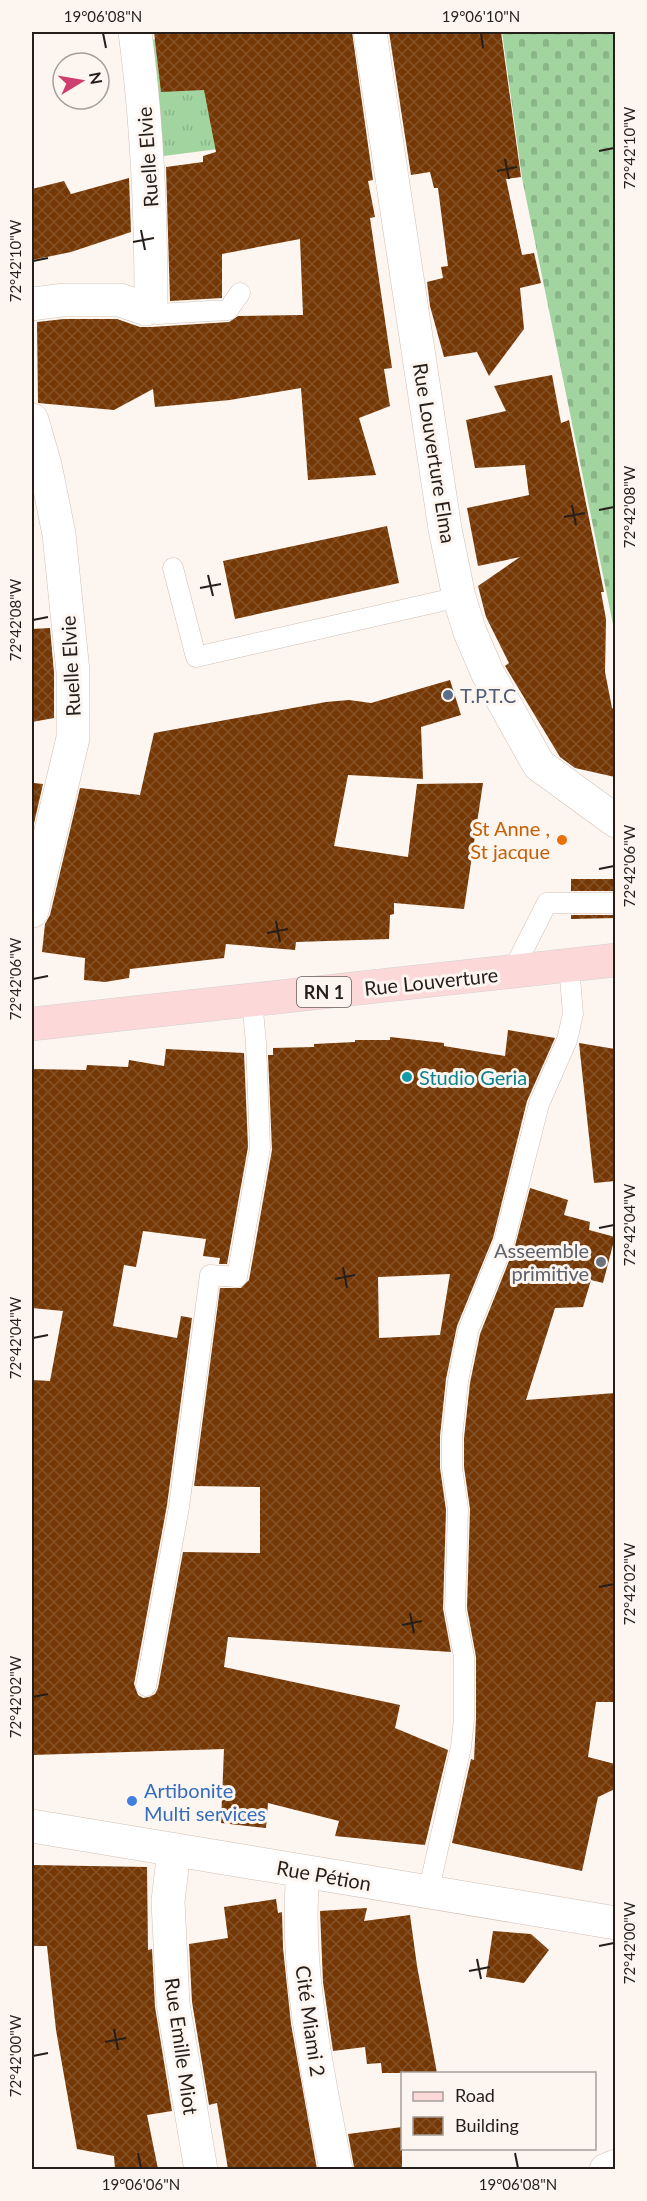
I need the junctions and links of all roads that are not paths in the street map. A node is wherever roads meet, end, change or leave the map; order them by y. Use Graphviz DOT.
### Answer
graph roads {
  1 [pos="135,32"];
  2 [pos="370,32"];
  3 [pos="240,293"];
  4 [pos="32,304"];
  5 [pos="146,309"];
  6 [pos="32,420"];
  7 [pos="42,499"];
  8 [pos="173,568"];
  9 [pos="459,597"];
  10 [pos="615,821"];
  11 [pos="615,903"];
  12 [pos="32,911"];
  13 [pos="615,960"];
  14 [pos="569,965"];
  15 [pos="512,972"];
  16 [pos="252,1000"];
  17 [pos="32,1024"];
  18 [pos="146,1686"];
  19 [pos="32,1826"];
  20 [pos="174,1851"];
  21 [pos="303,1871"];
  22 [pos="428,1893"];
  23 [pos="615,1923"];
  24 [pos="615,2166"];
  25 [pos="201,2169"];
  26 [pos="336,2169"];
  27 [pos="606,2169"];
  1 -- 5 [label="street, Ruelle Elvie"];
  2 -- 9 [label="street, Rue Louverture Elma"];
  3 -- 5 [label="lane"];
  4 -- 5 [label="street"];
  6 -- 7 [label="street, Ruelle Elvie"];
  7 -- 12 [label="street, Ruelle Elvie"];
  8 -- 9 [label="lane"];
  9 -- 10 [label="street, Rue Louverture Elma"];
  11 -- 15 [label="lane"];
  13 -- 14 [label="main road, Rue Louverture / RN 1"];
  14 -- 15 [label="main road, Rue Louverture / RN 1"];
  14 -- 22 [label="lane"];
  15 -- 16 [label="main road, Rue Louverture / RN 1"];
  16 -- 17 [label="main road, Rue Louverture / RN 1"];
  16 -- 18 [label="lane"];
  19 -- 20 [label="street, Rue Pétion"];
  20 -- 21 [label="street, Rue Pétion"];
  20 -- 25 [label="street, Rue Emille Miot"];
  21 -- 22 [label="street, Rue Pétion"];
  21 -- 26 [label="street, Cité Miami 2"];
  22 -- 23 [label="street, Rue Pétion"];
  24 -- 27 [label="street"];
}
